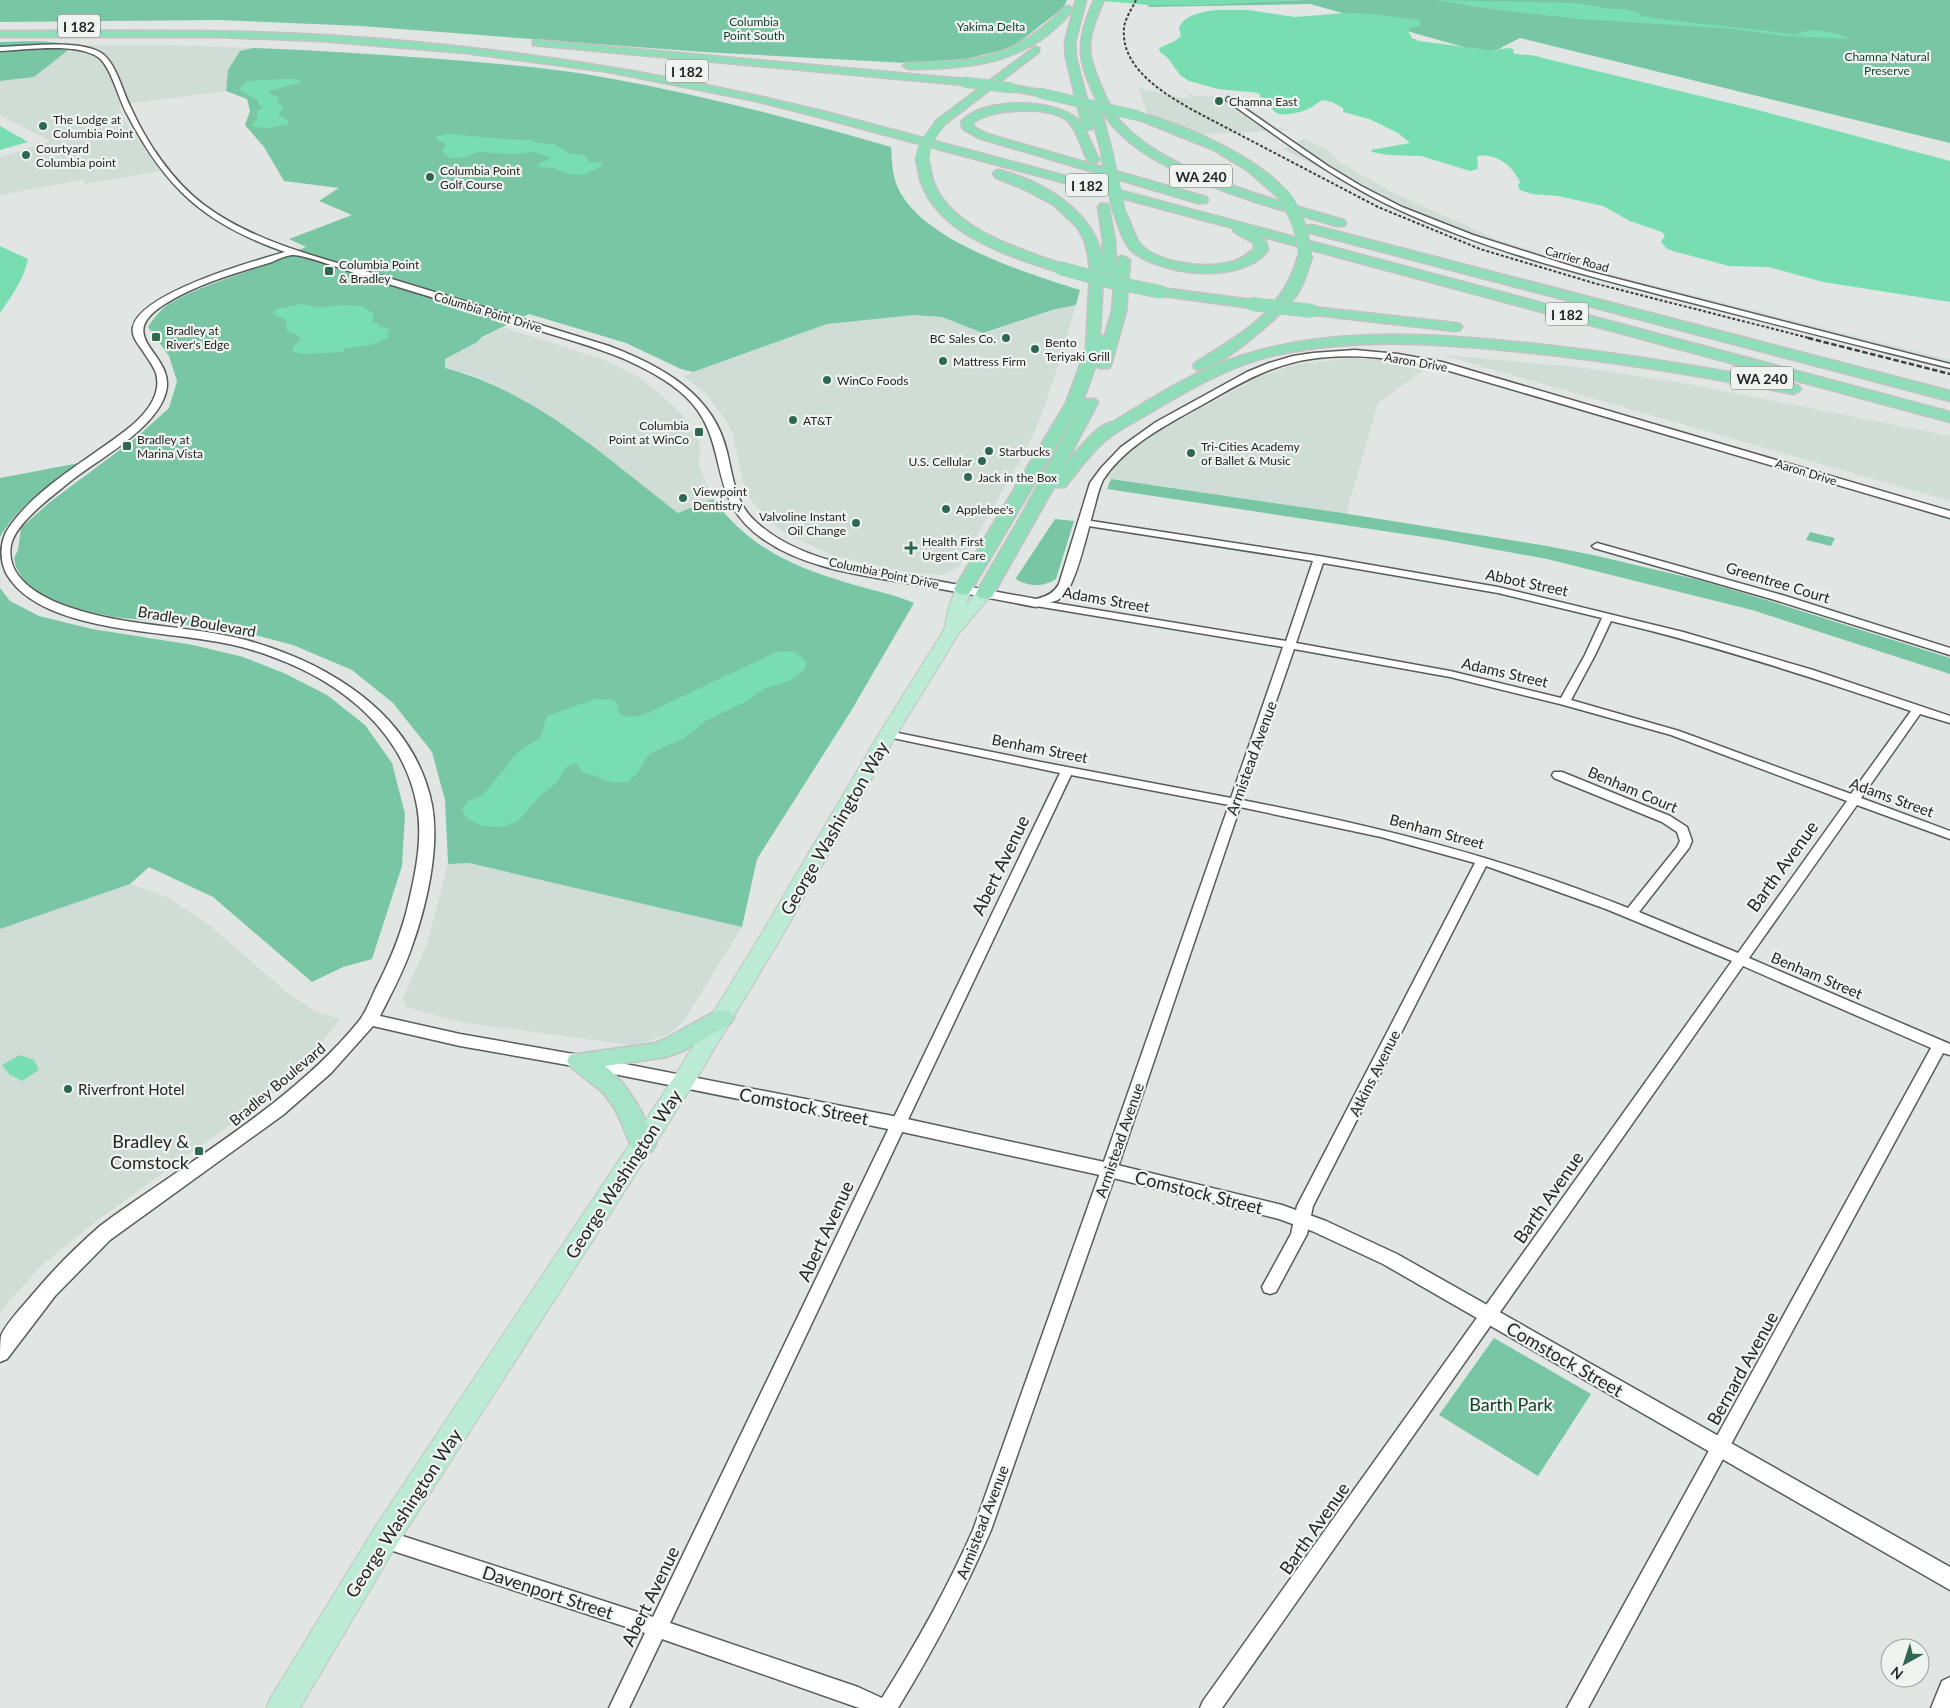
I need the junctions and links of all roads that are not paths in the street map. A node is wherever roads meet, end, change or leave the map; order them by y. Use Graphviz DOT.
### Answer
graph roads {
  1 [pos="1097,3"];
  2 [pos="1074,4"];
  3 [pos="158,25"];
  4 [pos="0,26"];
  5 [pos="330,28"];
  6 [pos="0,34"];
  7 [pos="0,49"];
  8 [pos="652,65"];
  9 [pos="607,68"];
  10 [pos="1088,69"];
  11 [pos="1228,99"];
  12 [pos="918,126"];
  13 [pos="947,134"];
  14 [pos="966,139"];
  15 [pos="1093,160"];
  16 [pos="1184,211"];
  17 [pos="1120,212"];
  18 [pos="1279,221"];
  19 [pos="293,252"];
  20 [pos="1766,348"];
  21 [pos="1093,353"];
  22 [pos="1950,366"];
  23 [pos="1950,396"];
  24 [pos="1896,409"];
  25 [pos="1950,417"];
  26 [pos="1950,422"];
  27 [pos="1101,436"];
  28 [pos="1950,515"];
  29 [pos="1030,516"];
  30 [pos="1085,523"];
  31 [pos="1597,546"];
  32 [pos="1320,559"];
  33 [pos="963,589"];
  34 [pos="985,593"];
  35 [pos="1036,602"];
  36 [pos="1608,616"];
  37 [pos="952,631"];
  38 [pos="1291,645"];
  39 [pos="1950,652"];
  40 [pos="1564,702"];
  41 [pos="1918,709"];
  42 [pos="1950,720"];
  43 [pos="888,734"];
  44 [pos="1067,771"];
  45 [pos="1558,775"];
  46 [pos="1854,799"];
  47 [pos="1235,801"];
  48 [pos="1950,835"];
  49 [pos="1483,860"];
  50 [pos="1631,913"];
  51 [pos="1740,960"];
  52 [pos="722,1018"];
  53 [pos="370,1019"];
  54 [pos="1945,1048"];
  55 [pos="579,1061"];
  56 [pos="683,1082"];
  57 [pos="898,1124"];
  58 [pos="643,1144"];
  59 [pos="1109,1170"];
  60 [pos="1302,1219"];
  61 [pos="1270,1288"];
  62 [pos="1489,1316"];
  63 [pos="0,1353"];
  64 [pos="1721,1448"];
  65 [pos="384,1540"];
  66 [pos="1950,1578"];
  67 [pos="658,1628"];
  68 [pos="1950,1689"];
  69 [pos="282,1708"];
  70 [pos="619,1708"];
  71 [pos="880,1708"];
  72 [pos="887,1708"];
  73 [pos="1210,1708"];
  74 [pos="1577,1708"];
  75 [pos="1943,1708"];
  1 -- 10 [label="highway, WA 240"];
  2 -- 15 [label="highway, George Washington Way"];
  2 -- 24 [label="highway, WA 240, bridge"];
  2 -- 27 [label="highway, bridge"];
  3 -- 4 [label="highway, I 182"];
  3 -- 5 [label="highway"];
  3 -- 8 [label="highway, I 182"];
  6 -- 9 [label="highway, I 182"];
  7 -- 19 [label="street, Columbia Point Drive"];
  9 -- 16 [label="highway, I 182"];
  9 -- 21 [label="highway"];
  10 -- 17 [label="highway, George Washington Way, bridge"];
  10 -- 20 [label="highway, WA 240"];
  11 -- 22 [label="street, Carrier Road"];
  12 -- 13 [label="highway"];
  14 -- 15 [label="highway, I 182"];
  15 -- 21 [label="highway, George Washington Way"];
  16 -- 17 [label="highway"];
  16 -- 25 [label="highway, I 182"];
  17 -- 29 [label="highway, George Washington Way"];
  18 -- 20 [label="highway, I 182"];
  19 -- 33 [label="street, Columbia Point Drive"];
  19 -- 53 [label="street, Bradley Boulevard"];
  20 -- 23 [label="highway, I 182"];
  21 -- 33 [label="highway, George Washington Way"];
  24 -- 26 [label="highway, WA 240"];
  24 -- 27 [label="highway"];
  27 -- 29 [label="highway"];
  28 -- 30 [label="street, Aaron Drive"];
  29 -- 34 [label="highway, George Washington Way"];
  30 -- 32 [label="street, Abbot Street"];
  30 -- 35 [label="street, Aaron Drive"];
  31 -- 39 [label="street, Greentree Court"];
  32 -- 36 [label="street, Abbot Street"];
  32 -- 38 [label="street, Armistead Avenue"];
  33 -- 34 [label="street, Columbia Point Drive"];
  33 -- 37 [label="main road, George Washington Way"];
  34 -- 35 [label="street, Aaron Drive"];
  34 -- 37 [label="main road, George Washington Way"];
  35 -- 38 [label="street, Adams Street"];
  36 -- 40 [label="street"];
  36 -- 41 [label="street, Abbot Street"];
  37 -- 43 [label="main road, George Washington Way"];
  38 -- 40 [label="street, Adams Street"];
  38 -- 47 [label="street, Armistead Avenue"];
  40 -- 46 [label="street, Adams Street"];
  41 -- 42 [label="street, Abbot Street"];
  41 -- 46 [label="street, Barth Avenue"];
  43 -- 44 [label="street, Benham Street"];
  43 -- 52 [label="main road, George Washington Way"];
  44 -- 47 [label="street, Benham Street"];
  44 -- 57 [label="street, Abert Avenue"];
  45 -- 50 [label="street, Benham Court"];
  46 -- 48 [label="street, Adams Street"];
  46 -- 51 [label="street, Barth Avenue"];
  47 -- 49 [label="street, Benham Street"];
  47 -- 59 [label="street, Armistead Avenue"];
  49 -- 50 [label="street, Benham Street"];
  49 -- 60 [label="street, Atkins Avenue"];
  50 -- 51 [label="street, Benham Street"];
  51 -- 54 [label="street, Benham Street"];
  51 -- 62 [label="street, Barth Avenue"];
  52 -- 55 [label="highway"];
  52 -- 56 [label="main road, George Washington Way"];
  53 -- 55 [label="street, Comstock Street"];
  53 -- 63 [label="street, Bradley Boulevard"];
  54 -- 64 [label="street, Bernard Avenue"];
  55 -- 56 [label="street, Comstock Street"];
  55 -- 58 [label="highway"];
  56 -- 57 [label="street, Comstock Street"];
  56 -- 58 [label="main road, George Washington Way"];
  57 -- 59 [label="street, Comstock Street"];
  57 -- 67 [label="street, Abert Avenue"];
  58 -- 65 [label="main road, George Washington Way"];
  59 -- 60 [label="street, Comstock Street"];
  59 -- 72 [label="street, Armistead Avenue"];
  60 -- 61 [label="street, Atkins Avenue"];
  60 -- 62 [label="street, Comstock Street"];
  62 -- 64 [label="street, Comstock Street"];
  62 -- 73 [label="street, Barth Avenue"];
  64 -- 66 [label="street, Comstock Street"];
  64 -- 74 [label="street, Bernard Avenue"];
  65 -- 67 [label="street, Davenport Street"];
  65 -- 69 [label="main road, George Washington Way"];
  67 -- 70 [label="street, Abert Avenue"];
  67 -- 71 [label="street, Davenport Street"];
  68 -- 75 [label="street"];
}
